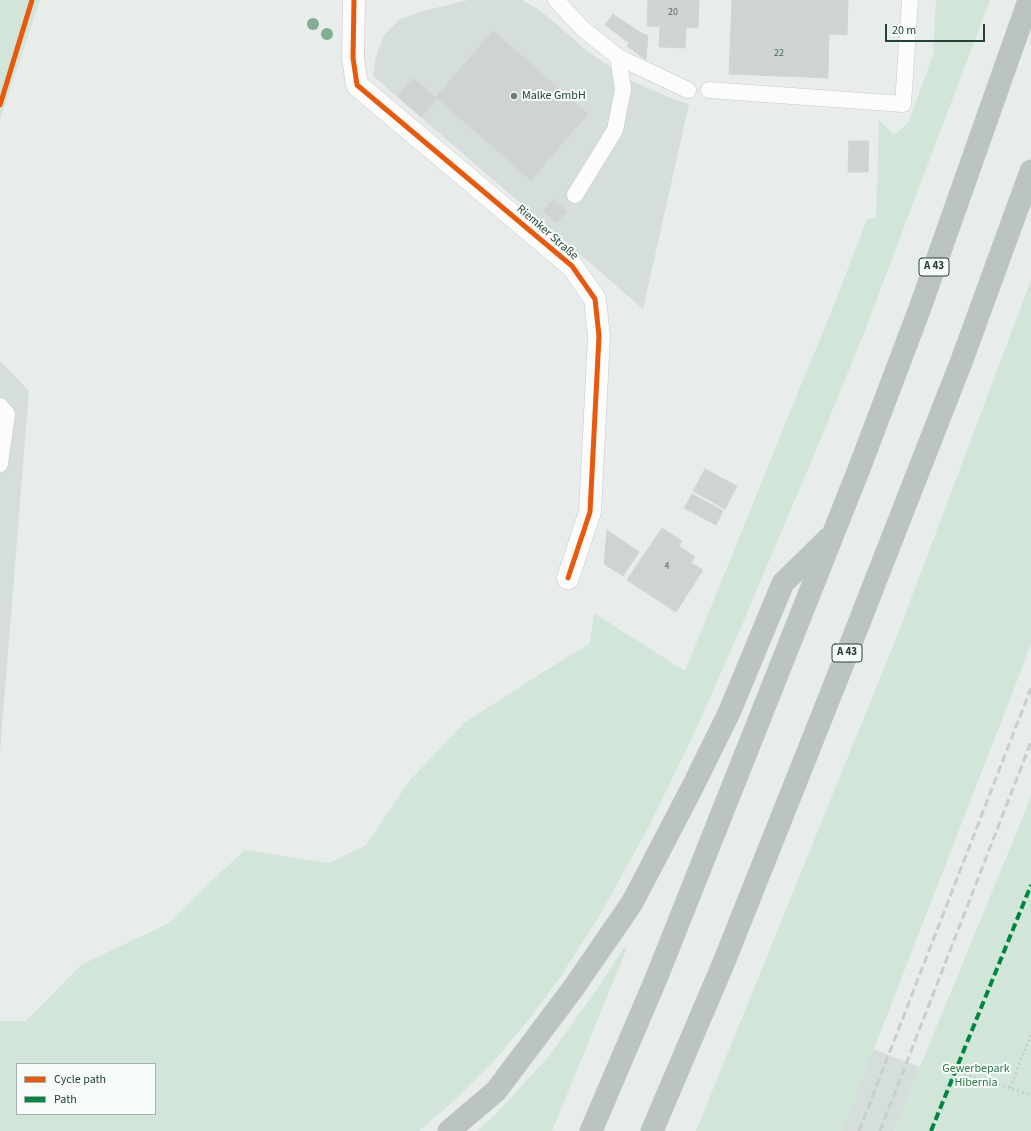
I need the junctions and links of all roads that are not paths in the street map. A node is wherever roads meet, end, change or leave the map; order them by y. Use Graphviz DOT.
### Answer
graph roads {
  1 [pos="354,0"];
  2 [pos="556,0"];
  3 [pos="910,0"];
  4 [pos="1029,0"];
  5 [pos="618,57"];
  6 [pos="688,90"];
  7 [pos="708,90"];
  8 [pos="1031,171"];
  9 [pos="574,194"];
  10 [pos="0,406"];
  11 [pos="0,458"];
  12 [pos="834,532"];
  13 [pos="568,578"];
  14 [pos="449,1131"];
  15 [pos="591,1131"];
  16 [pos="652,1131"];
  1 -- 13 [label="street, Riemker Straße"];
  2 -- 5 [label="lane"];
  3 -- 7 [label="lane"];
  4 -- 12 [label="highway, A 43"];
  5 -- 6 [label="lane"];
  5 -- 9 [label="lane"];
  8 -- 16 [label="highway, A 43"];
  10 -- 11 [label="lane"];
  12 -- 14 [label="highway"];
  12 -- 15 [label="highway, A 43"];
}
